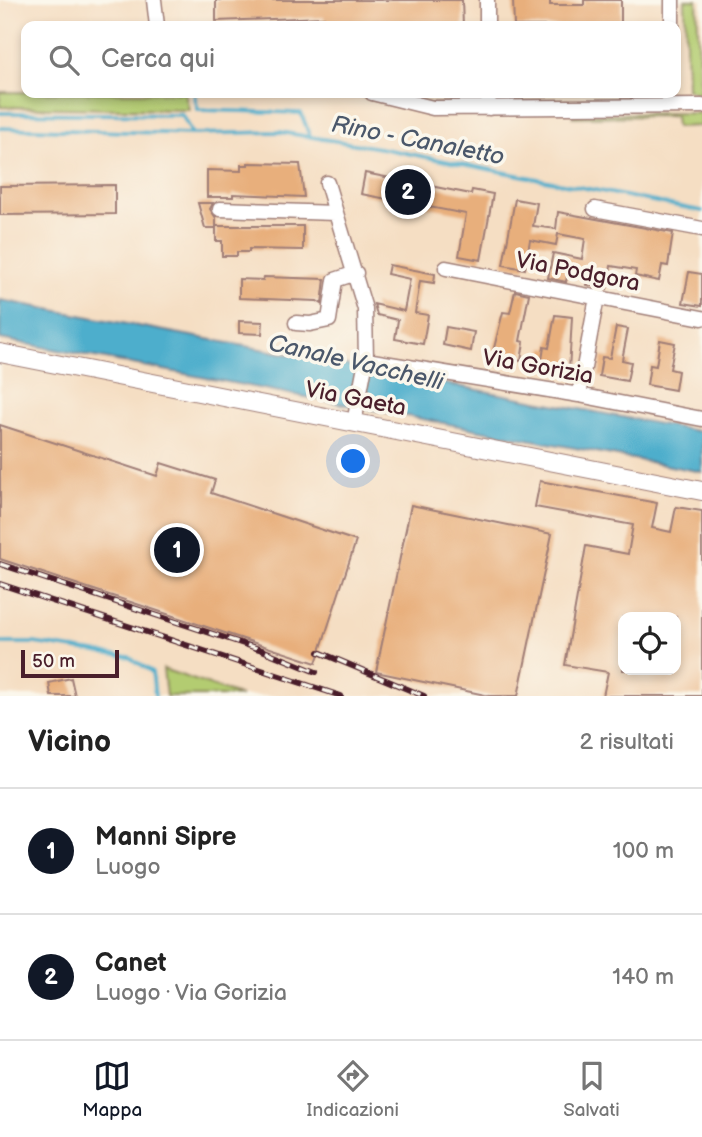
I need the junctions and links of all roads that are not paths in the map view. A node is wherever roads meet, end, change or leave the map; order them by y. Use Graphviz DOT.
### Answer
graph roads {
  1 [pos="154,0"];
  2 [pos="487,0"];
  3 [pos="672,0"];
  4 [pos="157,21"];
  5 [pos="488,21"];
  6 [pos="672,21"];
  7 [pos="392,98"];
  8 [pos="488,98"];
  9 [pos="673,100"];
  10 [pos="702,106"];
  11 [pos="489,108"];
  12 [pos="327,183"];
  13 [pos="220,209"];
  14 [pos="594,209"];
  15 [pos="335,213"];
  16 [pos="702,229"];
  17 [pos="446,268"];
  18 [pos="355,273"];
  19 [pos="597,298"];
  20 [pos="702,318"];
  21 [pos="296,323"];
  22 [pos="0,353"];
  23 [pos="364,365"];
  24 [pos="579,395"];
  25 [pos="355,414"];
  26 [pos="702,419"];
  27 [pos="702,491"];
  1 -- 4 [label="street"];
  2 -- 5 [label="street"];
  3 -- 6 [label="street"];
  7 -- 11 [label="street"];
  8 -- 11 [label="street"];
  9 -- 10 [label="street"];
  9 -- 11 [label="street"];
  12 -- 15 [label="street"];
  13 -- 15 [label="street"];
  14 -- 16 [label="street"];
  15 -- 18 [label="street"];
  17 -- 19 [label="street, Via Podgora"];
  18 -- 21 [label="street"];
  18 -- 23 [label="street"];
  19 -- 20 [label="street, Via Podgora"];
  19 -- 24 [label="street"];
  22 -- 25 [label="main road, Via Gaeta"];
  23 -- 24 [label="street, Via Gorizia"];
  23 -- 25 [label="street"];
  24 -- 26 [label="street, Via Gorizia"];
  25 -- 27 [label="main road, Via Gaeta"];
}
